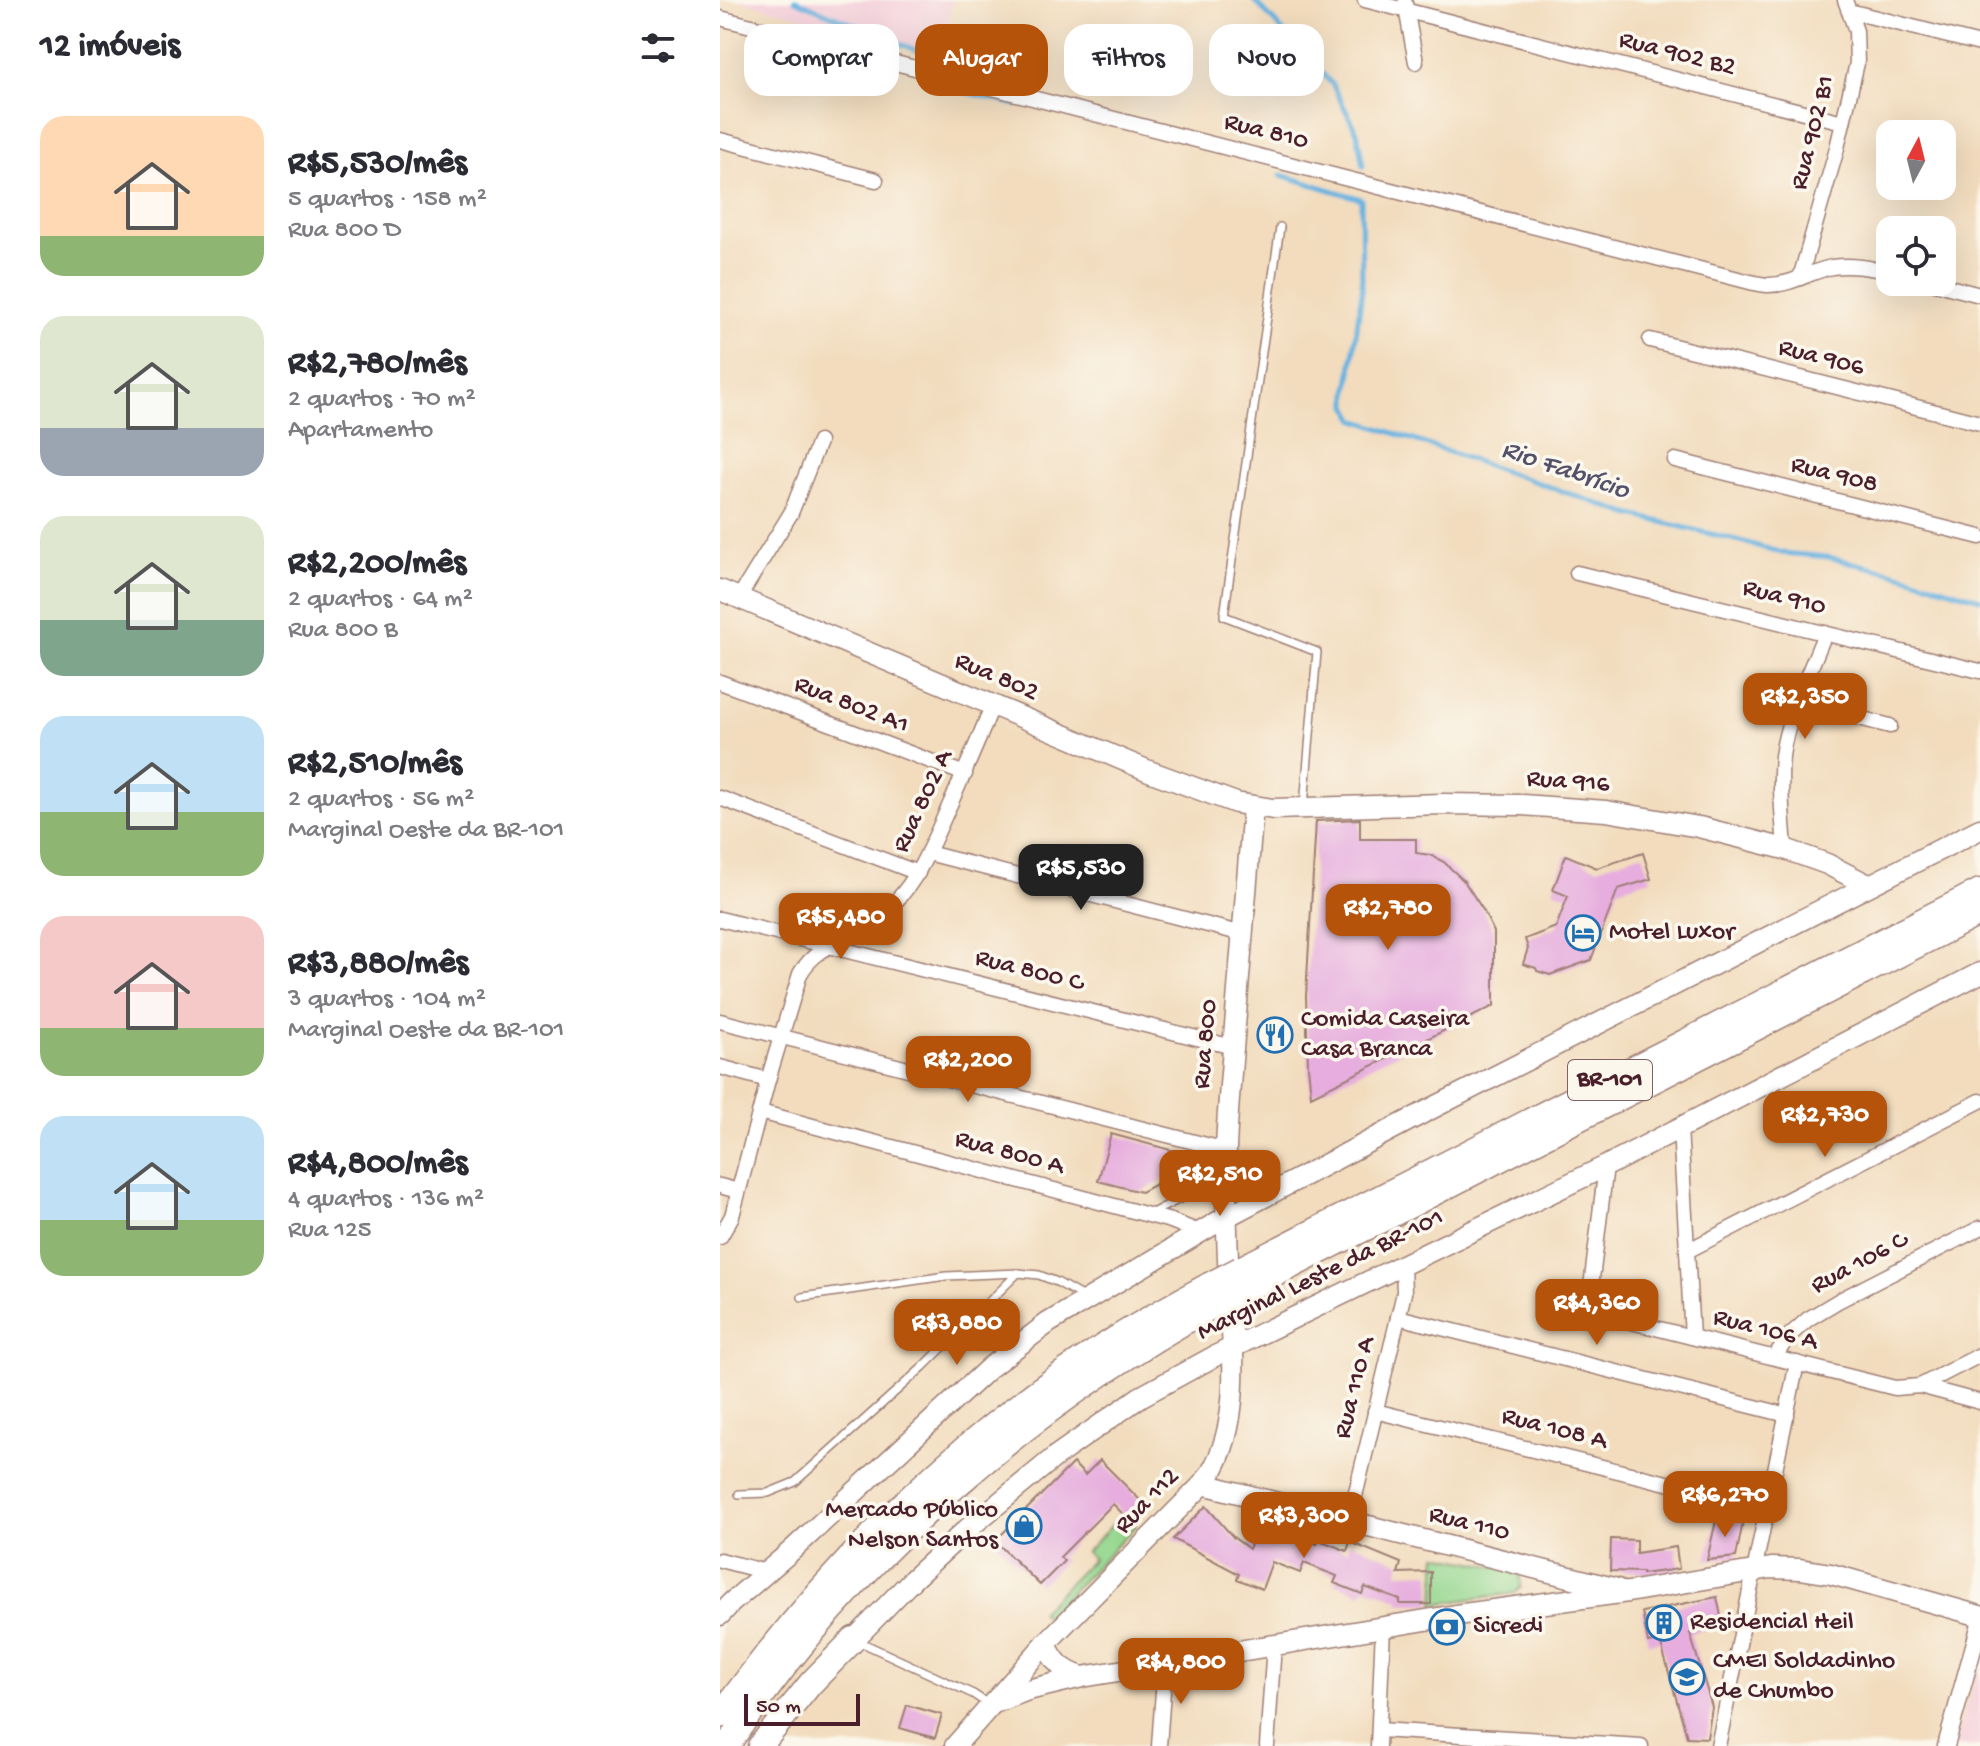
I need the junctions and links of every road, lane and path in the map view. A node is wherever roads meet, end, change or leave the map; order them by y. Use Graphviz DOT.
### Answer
graph roads {
  1 [pos="1365,0"];
  2 [pos="1405,5"];
  3 [pos="1847,6"];
  4 [pos="720,18"];
  5 [pos="1980,44"];
  6 [pos="1416,62"];
  7 [pos="1843,122"];
  8 [pos="720,140"];
  9 [pos="876,180"];
  10 [pos="1280,227"];
  11 [pos="1876,269"];
  12 [pos="1800,278"];
  13 [pos="1956,289"];
  14 [pos="1980,295"];
  15 [pos="1650,340"];
  16 [pos="1980,423"];
  17 [pos="819,442"];
  18 [pos="1675,460"];
  19 [pos="1980,537"];
  20 [pos="1577,573"];
  21 [pos="729,595"];
  22 [pos="1825,633"];
  23 [pos="1980,671"];
  24 [pos="720,682"];
  25 [pos="1798,702"];
  26 [pos="993,704"];
  27 [pos="1890,726"];
  28 [pos="965,774"];
  29 [pos="720,798"];
  30 [pos="1253,807"];
  31 [pos="1304,808"];
  32 [pos="1980,829"];
  33 [pos="1785,849"];
  34 [pos="928,853"];
  35 [pos="918,873"];
  36 [pos="1868,885"];
  37 [pos="1980,891"];
  38 [pos="1980,913"];
  39 [pos="720,919"];
  40 [pos="1243,934"];
  41 [pos="826,946"];
  42 [pos="1980,973"];
  43 [pos="720,1021"];
  44 [pos="781,1037"];
  45 [pos="1233,1047"];
  46 [pos="720,1067"];
  47 [pos="768,1080"];
  48 [pos="1980,1101"];
  49 [pos="760,1112"];
  50 [pos="1680,1128"];
  51 [pos="1226,1150"];
  52 [pos="1606,1166"];
  53 [pos="1227,1175"];
  54 [pos="720,1186"];
  55 [pos="738,1191"];
  56 [pos="1257,1200"];
  57 [pos="1148,1215"];
  58 [pos="1226,1217"];
  59 [pos="1980,1228"];
  60 [pos="1199,1232"];
  61 [pos="720,1237"];
  62 [pos="1687,1251"];
  63 [pos="1403,1265"];
  64 [pos="1018,1273"];
  65 [pos="1227,1282"];
  66 [pos="802,1297"];
  67 [pos="1087,1299"];
  68 [pos="1398,1317"];
  69 [pos="1692,1337"];
  70 [pos="1233,1347"];
  71 [pos="1980,1355"];
  72 [pos="1774,1357"];
  73 [pos="1797,1363"];
  74 [pos="1920,1386"];
  75 [pos="1980,1402"];
  76 [pos="1375,1411"];
  77 [pos="1787,1415"];
  78 [pos="1203,1484"];
  79 [pos="739,1494"];
  80 [pos="1768,1508"];
  81 [pos="1349,1521"];
  82 [pos="720,1560"];
  83 [pos="1525,1566"];
  84 [pos="1754,1570"];
  85 [pos="766,1572"];
  86 [pos="1628,1592"];
  87 [pos="1525,1606"];
  88 [pos="720,1615"];
  89 [pos="1980,1616"];
  90 [pos="1980,1624"];
  91 [pos="1383,1627"];
  92 [pos="854,1639"];
  93 [pos="1046,1643"];
  94 [pos="1274,1645"];
  95 [pos="1165,1664"];
  96 [pos="1082,1677"];
  97 [pos="990,1705"];
  98 [pos="720,1716"];
  99 [pos="1379,1730"];
  100 [pos="1492,1742"];
  101 [pos="1604,1745"];
  102 [pos="727,1746"];
  103 [pos="760,1746"];
  104 [pos="775,1746"];
  105 [pos="955,1746"];
  106 [pos="1159,1746"];
  107 [pos="1267,1746"];
  108 [pos="1378,1746"];
  109 [pos="1641,1746"];
  110 [pos="1718,1746"];
  111 [pos="1946,1746"];
  1 -- 2 [label="street, Rua 902 B2"];
  2 -- 6 [label="street"];
  2 -- 7 [label="street, Rua 902 B2"];
  3 -- 5 [label="street"];
  3 -- 7 [label="street, Rua 902 B1"];
  4 -- 12 [label="street, Rua 810"];
  7 -- 12 [label="street, Rua 902 B1"];
  8 -- 9 [label="street"];
  10 -- 31 [label="lane"];
  11 -- 12 [label="street, Rua 810"];
  13 -- 14 [label="street"];
  15 -- 16 [label="street, Rua 906"];
  17 -- 21 [label="street"];
  18 -- 19 [label="street, Rua 908"];
  20 -- 22 [label="street, Rua 910"];
  21 -- 26 [label="main road, Rua 802"];
  22 -- 23 [label="street, Rua 910"];
  22 -- 25 [label="street"];
  24 -- 28 [label="street, Rua 802 A1"];
  25 -- 27 [label="street"];
  25 -- 33 [label="street"];
  26 -- 28 [label="street, Rua 802 A"];
  26 -- 30 [label="main road, Rua 802"];
  28 -- 34 [label="street, Rua 802 A"];
  29 -- 35 [label="street"];
  30 -- 31 [label="main road, Rua 916"];
  30 -- 40 [label="main road, Rua 800"];
  31 -- 33 [label="main road, Rua 916"];
  32 -- 36 [label="main road"];
  33 -- 36 [label="main road, Rua 916"];
  34 -- 35 [label="street, Rua 802 A"];
  34 -- 40 [label="street"];
  35 -- 41 [label="street, Rua 802 A"];
  36 -- 56 [label="main road"];
  37 -- 65 [label="highway, BR-101"];
  38 -- 65 [label="highway, BR-101"];
  39 -- 41 [label="street, Rua 800 C"];
  40 -- 45 [label="main road, Rua 800"];
  41 -- 44 [label="street, Rua 802 A"];
  41 -- 45 [label="street, Rua 800 C"];
  42 -- 50 [label="main road, Marginal Leste da BR-101"];
  43 -- 44 [label="street"];
  44 -- 47 [label="street, Rua 802 A"];
  44 -- 51 [label="street"];
  45 -- 51 [label="main road, Rua 800"];
  46 -- 47 [label="street"];
  47 -- 49 [label="street, Rua 802 A"];
  48 -- 62 [label="street"];
  49 -- 55 [label="street, Rua 802 A"];
  49 -- 57 [label="street, Rua 800 A"];
  50 -- 52 [label="main road, Marginal Leste da BR-101"];
  50 -- 62 [label="street"];
  51 -- 53 [label="main road, Rua 800"];
  52 -- 63 [label="main road, Marginal Leste da BR-101"];
  52 -- 69 [label="street, Rua 106 A"];
  53 -- 56 [label="main road"];
  53 -- 57 [label="lane"];
  53 -- 58 [label="main road, Rua 800"];
  54 -- 55 [label="street"];
  55 -- 61 [label="street, Rua 802 A"];
  56 -- 58 [label="main road"];
  56 -- 65 [label="main road"];
  57 -- 60 [label="street, Rua 800 A"];
  58 -- 60 [label="main road"];
  58 -- 65 [label="main road, Rua 800"];
  59 -- 72 [label="street, Rua 106 C"];
  60 -- 65 [label="main road"];
  60 -- 67 [label="main road"];
  62 -- 69 [label="street"];
  63 -- 68 [label="street, Rua 110 A"];
  63 -- 70 [label="main road, Marginal Leste da BR-101"];
  64 -- 66 [label="lane"];
  64 -- 67 [label="lane"];
  64 -- 79 [label="lane"];
  65 -- 70 [label="main road, Rua 112"];
  65 -- 98 [label="highway, BR-101"];
  65 -- 102 [label="highway, BR-101"];
  67 -- 85 [label="main road"];
  68 -- 76 [label="street, Rua 110 A"];
  68 -- 77 [label="street"];
  69 -- 72 [label="street, Rua 106 A"];
  70 -- 78 [label="main road, Rua 112"];
  70 -- 92 [label="main road, Marginal Leste da BR-101"];
  71 -- 74 [label="street"];
  72 -- 73 [label="street, Rua 106 A"];
  73 -- 74 [label="street, Rua 106 A"];
  73 -- 77 [label="street"];
  74 -- 75 [label="street, Rua 106 A"];
  76 -- 80 [label="street, Rua 108 A"];
  76 -- 81 [label="street, Rua 110 A"];
  77 -- 80 [label="street"];
  78 -- 81 [label="main road, Rua 110"];
  78 -- 93 [label="main road, Rua 112"];
  80 -- 84 [label="street"];
  81 -- 83 [label="main road, Rua 110"];
  82 -- 85 [label="street"];
  83 -- 86 [label="main road, Rua 110"];
  83 -- 87 [label="main road"];
  84 -- 86 [label="main road"];
  84 -- 89 [label="main road"];
  84 -- 110 [label="street"];
  85 -- 88 [label="main road"];
  86 -- 87 [label="main road"];
  87 -- 91 [label="main road"];
  90 -- 111 [label="street"];
  91 -- 94 [label="main road"];
  91 -- 99 [label="street"];
  92 -- 97 [label="lane"];
  92 -- 103 [label="highway"];
  92 -- 104 [label="main road, Marginal Leste da BR-101"];
  93 -- 96 [label="main road"];
  93 -- 97 [label="main road, Rua 112"];
  94 -- 95 [label="main road"];
  94 -- 107 [label="street"];
  95 -- 96 [label="main road"];
  95 -- 106 [label="street"];
  96 -- 97 [label="main road"];
  97 -- 105 [label="main road, Rua 112"];
  99 -- 100 [label="street"];
  99 -- 108 [label="street"];
  100 -- 101 [label="street"];
  101 -- 109 [label="street"];
}
